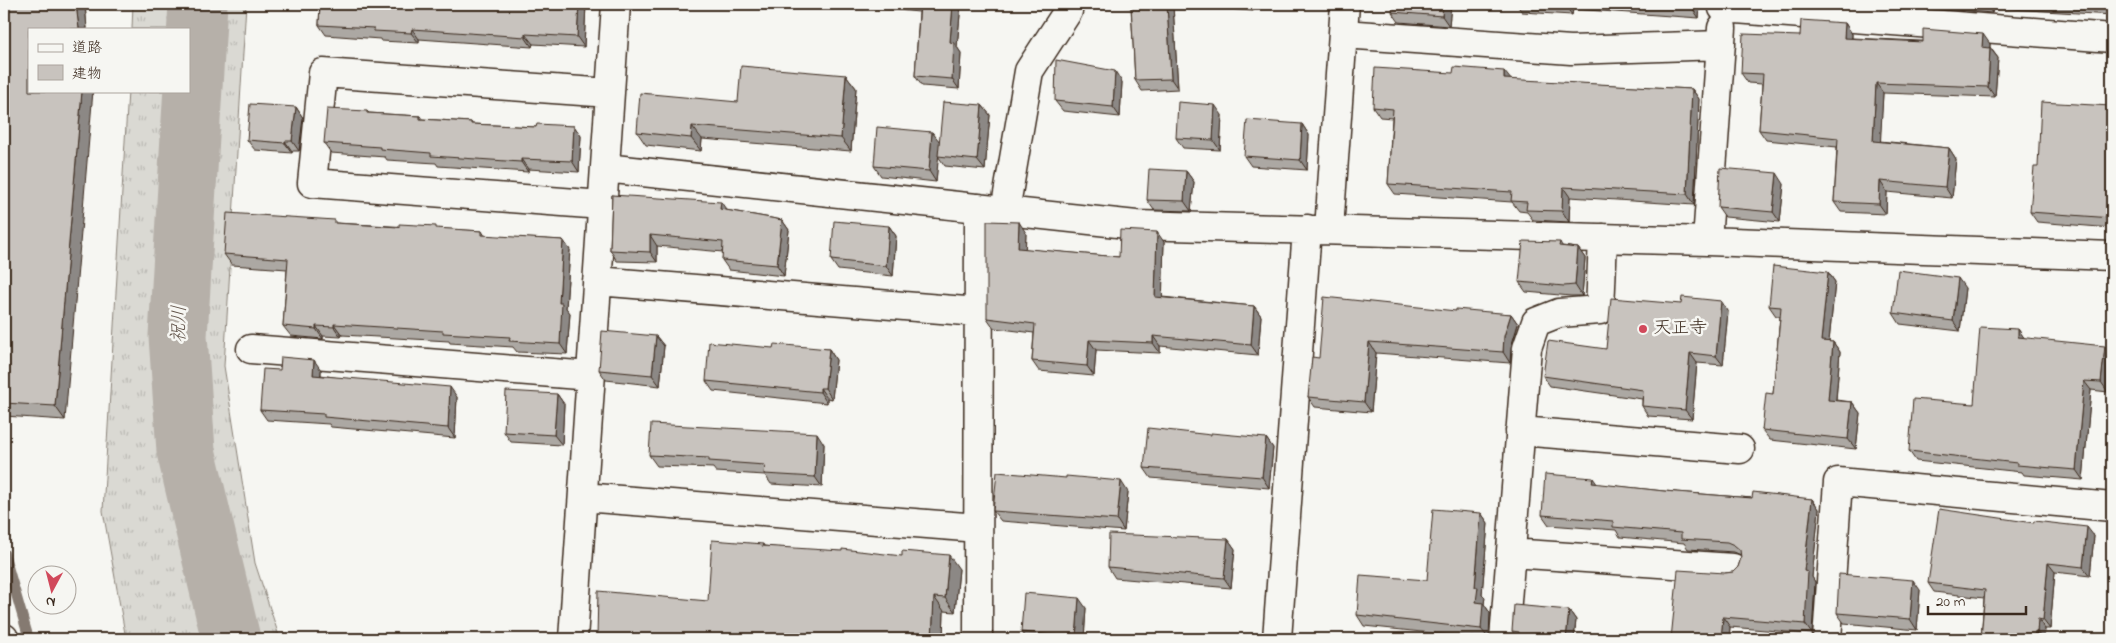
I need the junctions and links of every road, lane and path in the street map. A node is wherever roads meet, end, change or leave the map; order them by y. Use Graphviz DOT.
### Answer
graph roads {
  1 [pos="616,4"];
  2 [pos="1069,4"];
  3 [pos="1345,4"];
  4 [pos="1723,6"];
  5 [pos="1343,34"];
  6 [pos="2112,38"];
  7 [pos="1721,44"];
  8 [pos="610,94"];
  9 [pos="605,168"];
  10 [pos="602,205"];
  11 [pos="992,210"];
  12 [pos="1318,229"];
  13 [pos="1602,238"];
  14 [pos="1707,241"];
  15 [pos="2112,256"];
  16 [pos="597,280"];
  17 [pos="978,312"];
  18 [pos="250,349"];
  19 [pos="591,376"];
  20 [pos="1520,431"];
  21 [pos="1740,449"];
  22 [pos="583,497"];
  23 [pos="2112,507"];
  24 [pos="978,528"];
  25 [pos="1510,553"];
  26 [pos="1733,568"];
  27 [pos="573,639"];
  28 [pos="978,639"];
  29 [pos="1277,639"];
  30 [pos="1504,639"];
  31 [pos="1827,639"];
  1 -- 8 [label="street"];
  2 -- 11 [label="street"];
  3 -- 5 [label="street"];
  4 -- 6 [label="street"];
  4 -- 7 [label="street"];
  5 -- 7 [label="street"];
  5 -- 12 [label="street"];
  7 -- 14 [label="street"];
  8 -- 9 [label="street"];
  8 -- 10 [label="street"];
  9 -- 10 [label="street"];
  9 -- 11 [label="street"];
  10 -- 16 [label="street"];
  11 -- 12 [label="street"];
  11 -- 17 [label="street"];
  12 -- 13 [label="street"];
  12 -- 29 [label="street"];
  13 -- 14 [label="street"];
  13 -- 20 [label="street"];
  14 -- 15 [label="street"];
  16 -- 17 [label="street"];
  16 -- 19 [label="street"];
  17 -- 24 [label="street"];
  18 -- 19 [label="street"];
  19 -- 22 [label="street"];
  20 -- 21 [label="street"];
  20 -- 25 [label="street"];
  22 -- 24 [label="street"];
  22 -- 27 [label="street"];
  23 -- 31 [label="street"];
  24 -- 28 [label="street"];
  25 -- 26 [label="street"];
  25 -- 30 [label="street"];
}
